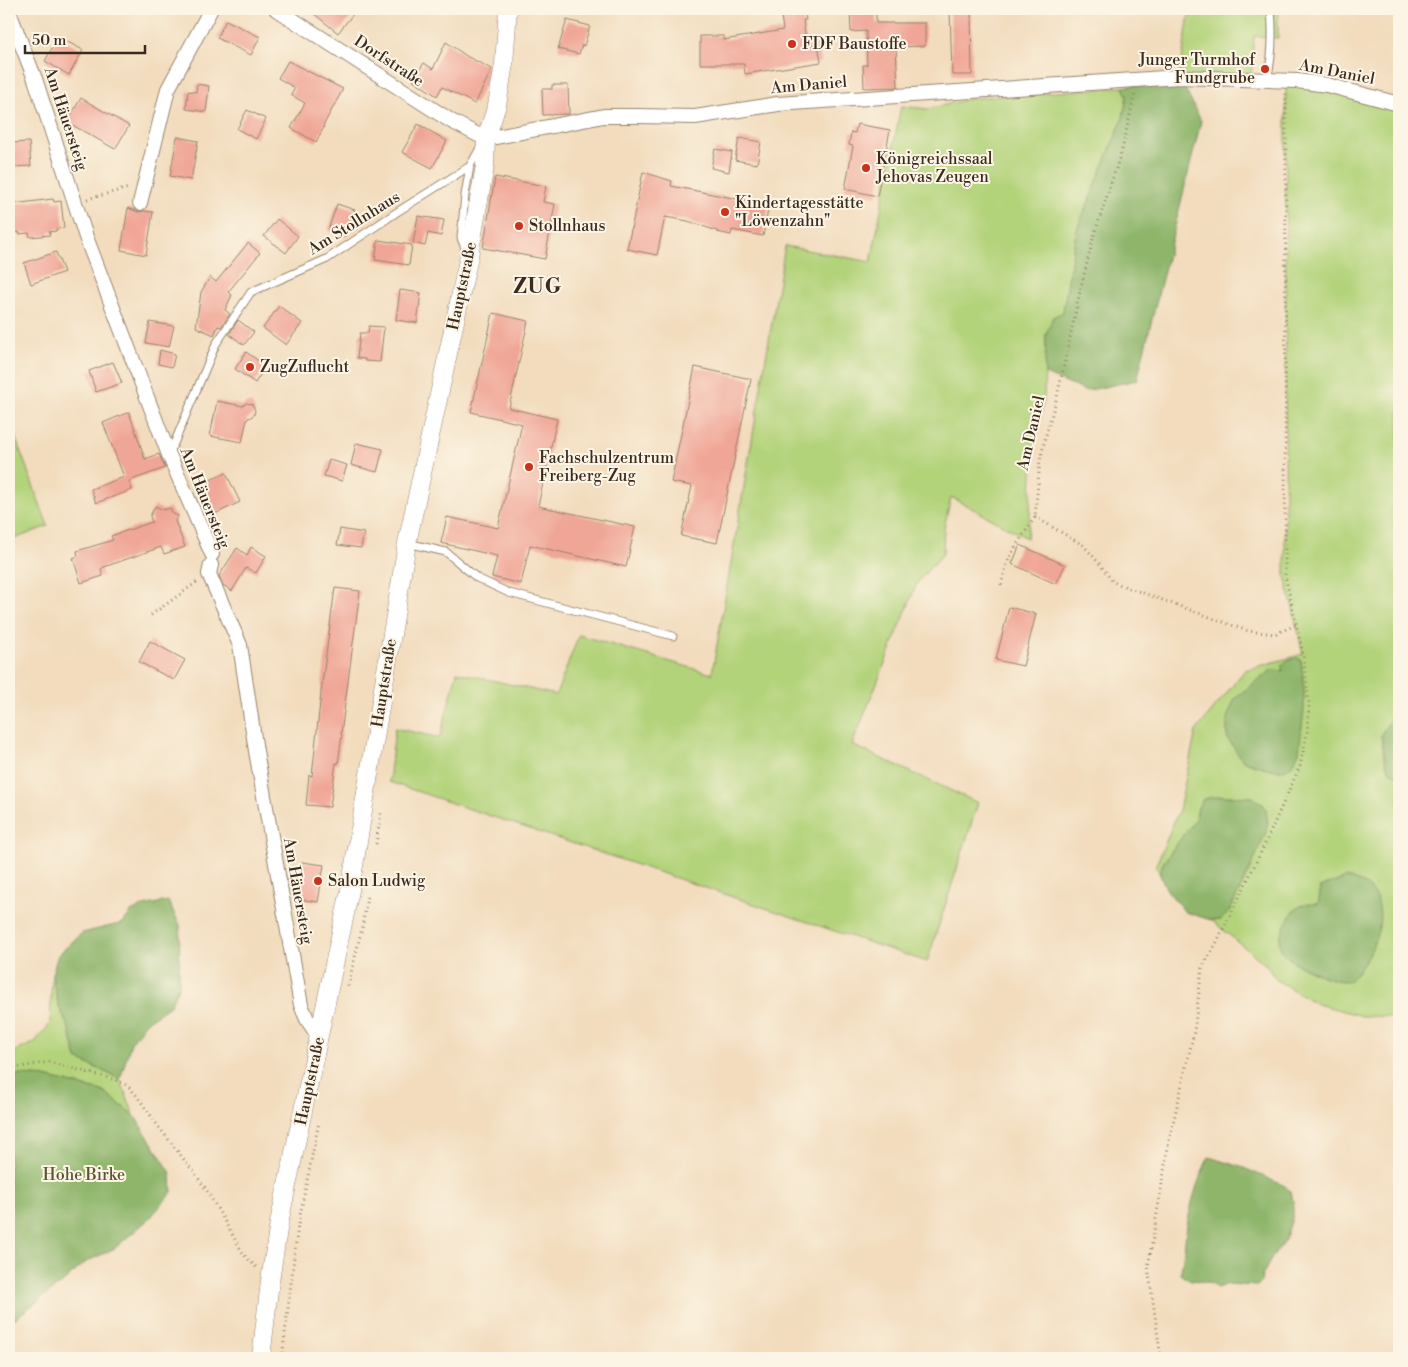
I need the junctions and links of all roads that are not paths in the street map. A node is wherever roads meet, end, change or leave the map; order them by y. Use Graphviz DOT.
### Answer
graph roads {
  1 [pos="211,9"];
  2 [pos="276,9"];
  3 [pos="508,9"];
  4 [pos="1271,9"];
  5 [pos="9,12"];
  6 [pos="1267,80"];
  7 [pos="1399,104"];
  8 [pos="486,139"];
  9 [pos="470,166"];
  10 [pos="140,203"];
  11 [pos="469,256"];
  12 [pos="169,455"];
  13 [pos="407,543"];
  14 [pos="673,636"];
  15 [pos="319,1037"];
  16 [pos="261,1358"];
  1 -- 10 [label="street"];
  2 -- 8 [label="street, Dorfstraße"];
  3 -- 8 [label="street, Hauptstraße"];
  4 -- 6 [label="lane"];
  5 -- 12 [label="street, Am Häuersteig"];
  6 -- 7 [label="street, Am Daniel"];
  6 -- 8 [label="street, Am Daniel"];
  8 -- 9 [label="lane"];
  8 -- 11 [label="street, Hauptstraße"];
  9 -- 11 [label="lane"];
  9 -- 12 [label="lane, Am Stollnhaus"];
  11 -- 13 [label="street, Hauptstraße"];
  12 -- 15 [label="street, Am Häuersteig"];
  13 -- 14 [label="lane"];
  13 -- 15 [label="street, Hauptstraße"];
  15 -- 16 [label="street, Hauptstraße"];
}
